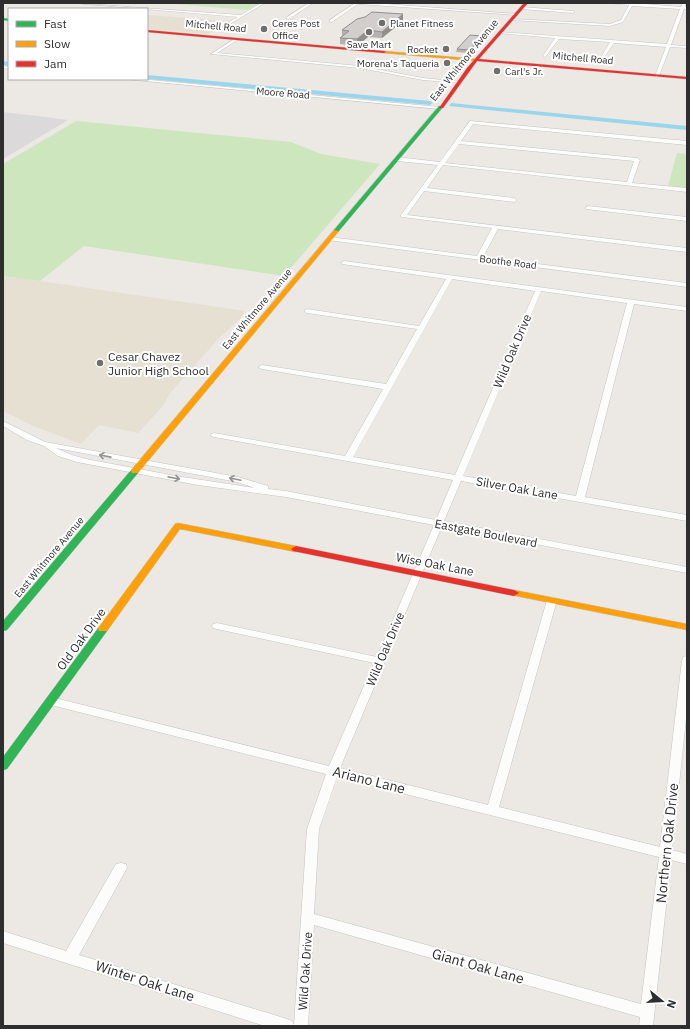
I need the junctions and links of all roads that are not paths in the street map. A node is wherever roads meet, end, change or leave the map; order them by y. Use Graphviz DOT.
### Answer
graph roads {
  1 [pos="76,3"];
  2 [pos="106,3"];
  3 [pos="159,3"];
  4 [pos="264,3"];
  5 [pos="311,3"];
  6 [pos="357,3"];
  7 [pos="608,3"];
  8 [pos="685,3"];
  9 [pos="632,4"];
  10 [pos="102,5"];
  11 [pos="136,8"];
  12 [pos="685,8"];
  13 [pos="148,9"];
  14 [pos="519,11"];
  15 [pos="573,12"];
  16 [pos="242,16"];
  17 [pos="288,18"];
  18 [pos="331,21"];
  19 [pos="228,24"];
  20 [pos="148,31"];
  21 [pos="500,33"];
  22 [pos="558,37"];
  23 [pos="236,39"];
  24 [pos="613,41"];
  25 [pos="668,46"];
  26 [pos="687,47"];
  27 [pos="545,56"];
  28 [pos="476,60"];
  29 [pos="601,61"];
  30 [pos="657,76"];
  31 [pos="687,78"];
  32 [pos="138,80"];
  33 [pos="460,82"];
  34 [pos="442,105"];
  35 [pos="457,142"];
  36 [pos="687,143"];
  37 [pos="397,159"];
  38 [pos="441,164"];
  39 [pos="629,184"];
  40 [pos="423,189"];
  41 [pos="687,190"];
  42 [pos="514,200"];
  43 [pos="588,208"];
  44 [pos="687,219"];
  45 [pos="496,227"];
  46 [pos="330,239"];
  47 [pos="687,250"];
  48 [pos="479,258"];
  49 [pos="344,263"];
  50 [pos="450,277"];
  51 [pos="687,285"];
  52 [pos="539,289"];
  53 [pos="631,302"];
  54 [pos="687,309"];
  55 [pos="307,311"];
  56 [pos="421,328"];
  57 [pos="262,368"];
  58 [pos="388,387"];
  59 [pos="3,423"];
  60 [pos="214,435"];
  61 [pos="48,446"];
  62 [pos="348,458"];
  63 [pos="143,462"];
  64 [pos="136,471"];
  65 [pos="459,478"];
  66 [pos="286,494"];
  67 [pos="580,499"];
  68 [pos="687,518"];
  69 [pos="439,524"];
  70 [pos="178,526"];
  71 [pos="687,570"];
  72 [pos="418,573"];
  73 [pos="552,600"];
  74 [pos="218,626"];
  75 [pos="687,626"];
  76 [pos="3,628"];
  77 [pos="687,660"];
  78 [pos="380,661"];
  79 [pos="51,701"];
  80 [pos="3,766"];
  81 [pos="333,771"];
  82 [pos="492,811"];
  83 [pos="666,854"];
  84 [pos="687,859"];
  85 [pos="121,868"];
  86 [pos="309,918"];
  87 [pos="3,937"];
  88 [pos="70,957"];
  89 [pos="647,1020"];
  90 [pos="287,1026"];
  91 [pos="302,1026"];
  1 -- 10 [label="street"];
  2 -- 10 [label="street"];
  3 -- 13 [label="street"];
  4 -- 16 [label="street"];
  5 -- 17 [label="street"];
  6 -- 14 [label="street"];
  6 -- 18 [label="street"];
  7 -- 9 [label="street"];
  8 -- 12 [label="street"];
  9 -- 12 [label="street"];
  9 -- 14 [label="street"];
  10 -- 11 [label="street"];
  12 -- 25 [label="street"];
  13 -- 16 [label="street"];
  14 -- 15 [label="street"];
  14 -- 21 [label="main road, East Whitmore Avenue"];
  16 -- 19 [label="street"];
  20 -- 23 [label="main road, Mitchell Road"];
  21 -- 22 [label="street"];
  21 -- 28 [label="main road, East Whitmore Avenue"];
  22 -- 24 [label="street"];
  22 -- 27 [label="street"];
  23 -- 28 [label="main road, Mitchell Road"];
  23 -- 33 [label="street"];
  24 -- 25 [label="street"];
  24 -- 29 [label="street"];
  25 -- 26 [label="street"];
  25 -- 30 [label="street"];
  28 -- 30 [label="main road, Mitchell Road"];
  28 -- 33 [label="main road, East Whitmore Avenue"];
  30 -- 31 [label="main road, Mitchell Road"];
  32 -- 34 [label="street, Moore Road"];
  33 -- 34 [label="main road, East Whitmore Avenue"];
  34 -- 37 [label="main road, East Whitmore Avenue"];
  35 -- 36 [label="street"];
  35 -- 38 [label="street"];
  35 -- 39 [label="street"];
  37 -- 38 [label="street"];
  37 -- 46 [label="main road, East Whitmore Avenue"];
  38 -- 39 [label="street"];
  38 -- 40 [label="street"];
  39 -- 41 [label="street"];
  40 -- 42 [label="street"];
  40 -- 45 [label="street"];
  43 -- 44 [label="street"];
  45 -- 47 [label="street"];
  45 -- 48 [label="street"];
  46 -- 48 [label="street, Boothe Road"];
  46 -- 63 [label="main road, East Whitmore Avenue"];
  48 -- 51 [label="street, Boothe Road"];
  49 -- 50 [label="street"];
  50 -- 52 [label="street"];
  50 -- 56 [label="street"];
  52 -- 53 [label="street"];
  52 -- 65 [label="street, Wild Oak Drive"];
  53 -- 54 [label="street"];
  53 -- 67 [label="street"];
  55 -- 56 [label="street"];
  56 -- 58 [label="street"];
  57 -- 58 [label="street"];
  58 -- 62 [label="street"];
  59 -- 61 [label="street, Eastgate Boulevard"];
  60 -- 62 [label="street, Silver Oak Lane"];
  63 -- 61 [label="street, Eastgate Boulevard, one-way"];
  61 -- 64 [label="street, Eastgate Boulevard"];
  62 -- 65 [label="street, Silver Oak Lane"];
  63 -- 64 [label="main road, East Whitmore Avenue"];
  66 -- 63 [label="street, Eastgate Boulevard, one-way"];
  64 -- 66 [label="street, Eastgate Boulevard, one-way"];
  64 -- 76 [label="main road, East Whitmore Avenue"];
  65 -- 67 [label="street, Silver Oak Lane"];
  65 -- 69 [label="street, Wild Oak Drive"];
  66 -- 69 [label="street, Eastgate Boulevard"];
  67 -- 68 [label="street, Silver Oak Lane"];
  69 -- 71 [label="street, Eastgate Boulevard"];
  69 -- 72 [label="street, Wild Oak Drive"];
  70 -- 72 [label="main road, Wise Oak Lane"];
  70 -- 79 [label="main road, Old Oak Drive"];
  72 -- 73 [label="main road, Wise Oak Lane"];
  72 -- 78 [label="street, Wild Oak Drive"];
  73 -- 75 [label="main road, Wise Oak Lane"];
  73 -- 82 [label="street"];
  74 -- 78 [label="street"];
  77 -- 83 [label="street, Northern Oak Drive"];
  78 -- 81 [label="street, Wild Oak Drive"];
  79 -- 80 [label="main road, Old Oak Drive"];
  79 -- 81 [label="street, Ariano Lane"];
  81 -- 82 [label="street, Ariano Lane"];
  81 -- 86 [label="street, Wild Oak Drive"];
  82 -- 83 [label="street, Ariano Lane"];
  83 -- 84 [label="street, Ariano Lane"];
  83 -- 89 [label="street, Northern Oak Drive"];
  85 -- 88 [label="street"];
  86 -- 89 [label="street, Giant Oak Lane"];
  86 -- 91 [label="street, Wild Oak Drive"];
  87 -- 88 [label="street, Winter Oak Lane"];
  88 -- 90 [label="street, Winter Oak Lane"];
}
